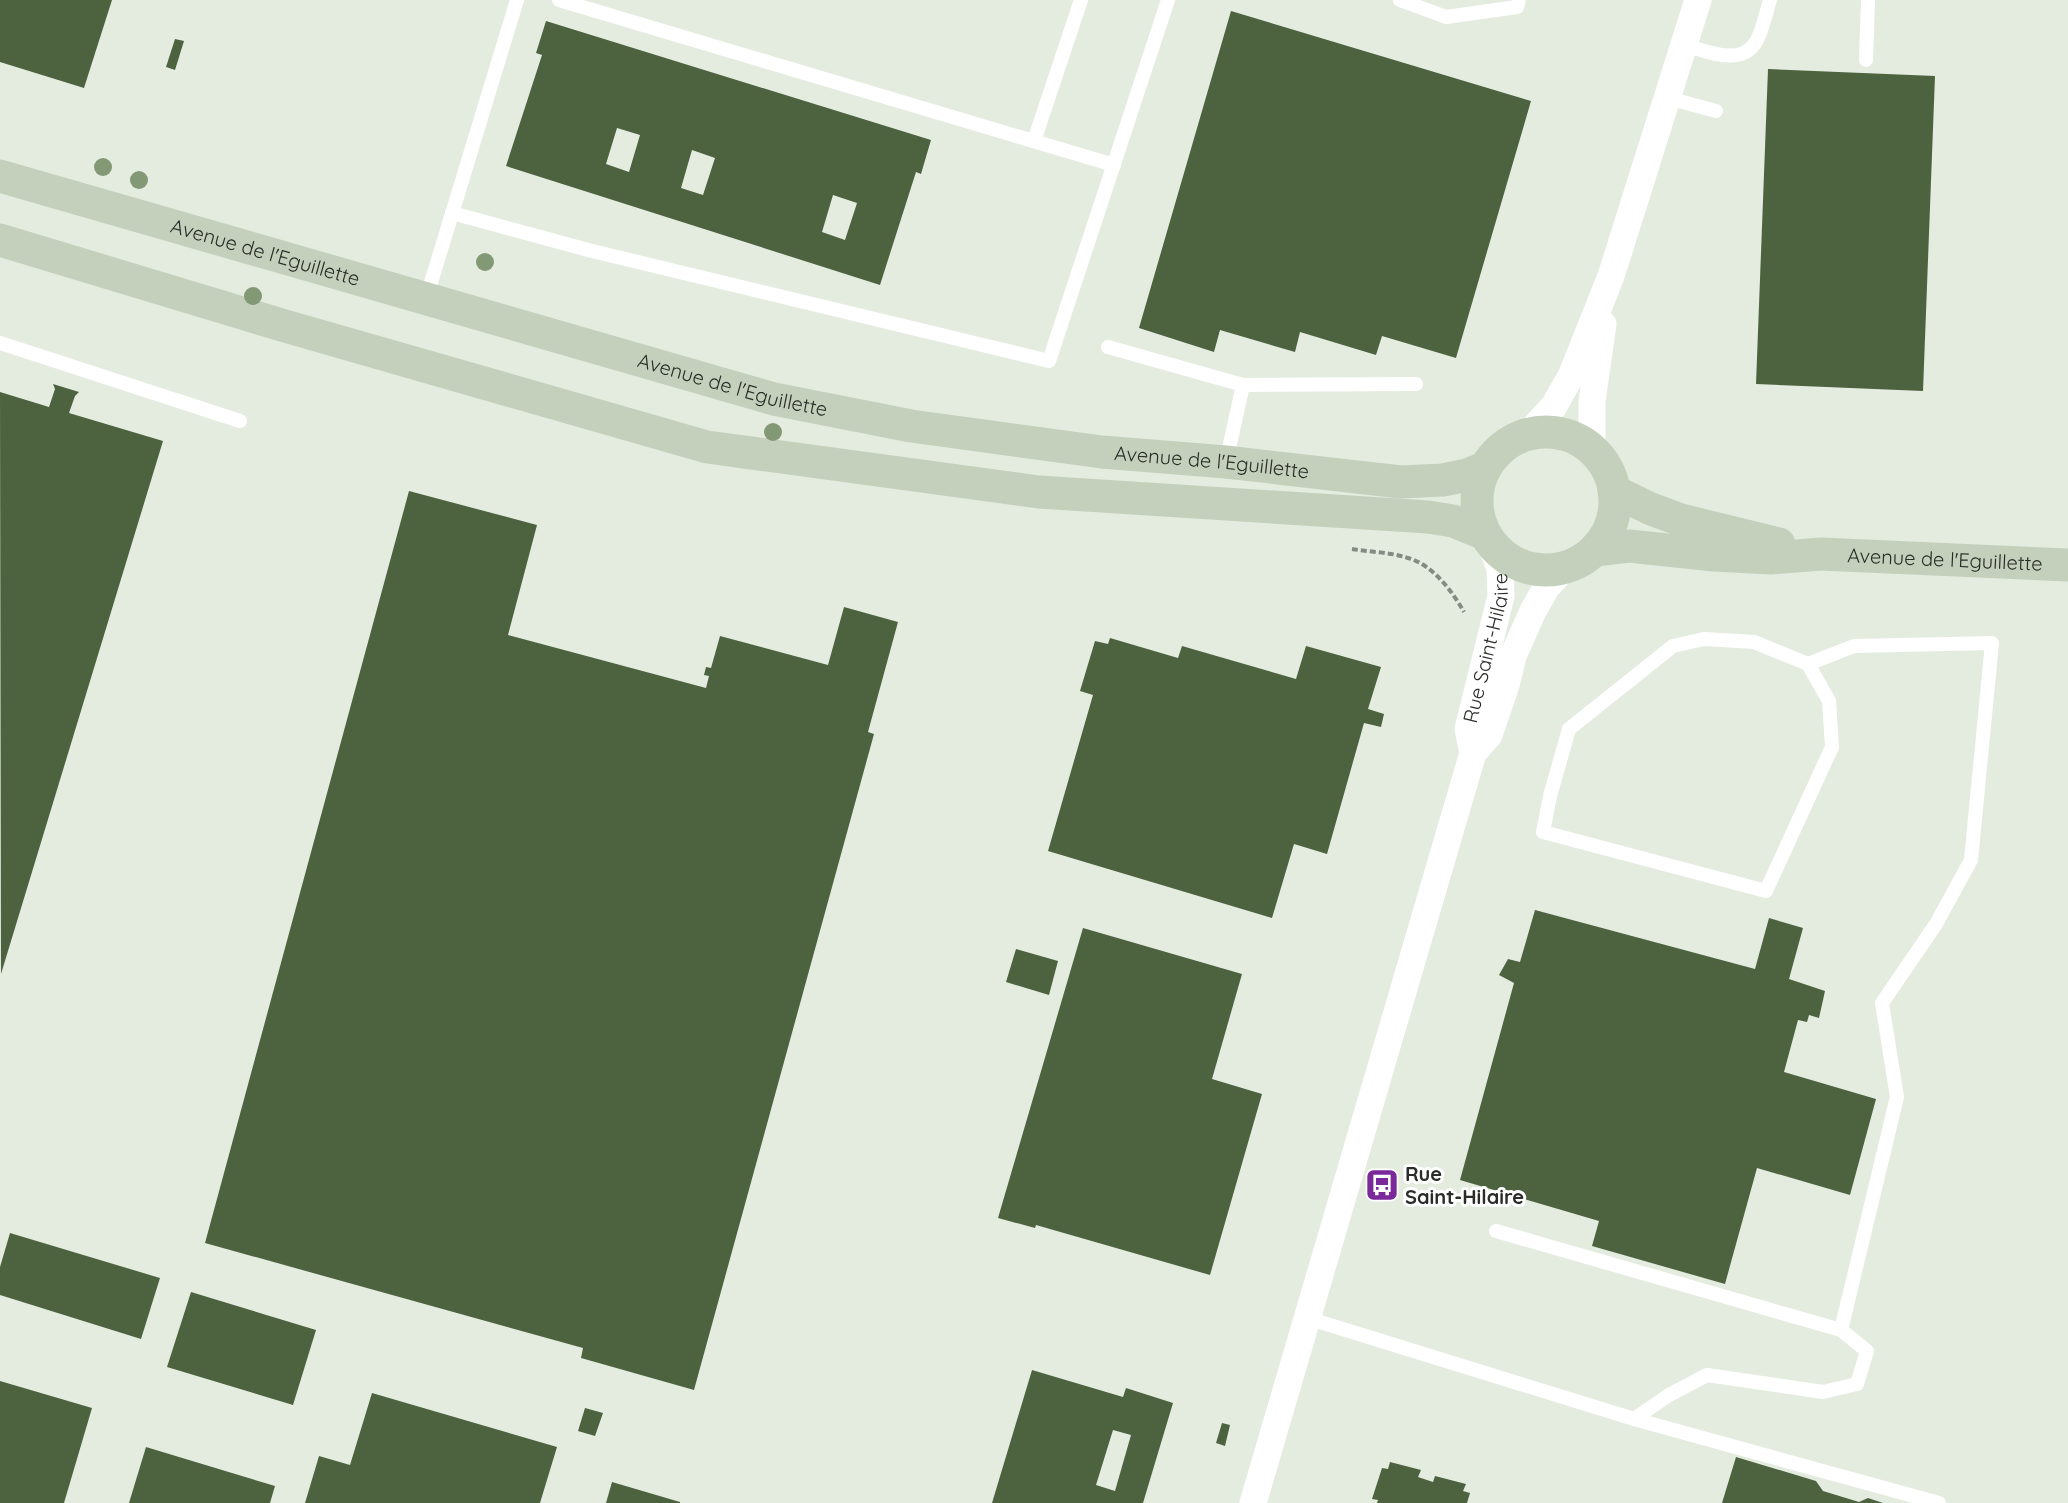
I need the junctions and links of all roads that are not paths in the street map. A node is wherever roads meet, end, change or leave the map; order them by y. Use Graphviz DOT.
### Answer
graph roads {
  1 [pos="517,0"];
  2 [pos="560,0"];
  3 [pos="1081,0"];
  4 [pos="1168,0"];
  5 [pos="1400,0"];
  6 [pos="1519,0"];
  7 [pos="1698,0"];
  8 [pos="1770,0"];
  9 [pos="1868,0"];
  10 [pos="1684,45"];
  11 [pos="1866,60"];
  12 [pos="1668,98"];
  13 [pos="1716,111"];
  14 [pos="1034,141"];
  15 [pos="1114,165"];
  16 [pos="0,176"];
  17 [pos="452,213"];
  18 [pos="0,240"];
  19 [pos="1611,276"];
  20 [pos="426,299"];
  21 [pos="0,343"];
  22 [pos="1108,347"];
  23 [pos="1416,384"];
  24 [pos="1243,385"];
  25 [pos="240,421"];
  26 [pos="1528,434"];
  27 [pos="1592,450"];
  28 [pos="1226,462"];
  29 [pos="1485,468"];
  30 [pos="1614,491"];
  31 [pos="1488,539"];
  32 [pos="1595,550"];
  33 [pos="1821,555"];
  34 [pos="2068,565"];
  35 [pos="1566,566"];
  36 [pos="1808,664"];
  37 [pos="1473,753"];
  38 [pos="1496,1231"];
  39 [pos="1307,1318"];
  40 [pos="1841,1330"];
  41 [pos="1634,1419"];
  42 [pos="1253,1503"];
  43 [pos="1939,1503"];
  1 -- 17 [label="lane"];
  2 -- 14 [label="lane"];
  3 -- 14 [label="lane"];
  4 -- 15 [label="lane"];
  5 -- 6 [label="lane"];
  7 -- 10 [label="street"];
  8 -- 10 [label="lane"];
  9 -- 11 [label="lane"];
  10 -- 12 [label="street"];
  12 -- 13 [label="lane"];
  12 -- 19 [label="street"];
  14 -- 15 [label="lane"];
  15 -- 17 [label="lane"];
  16 -- 20 [label="street, Avenue de l'Eguillette"];
  17 -- 20 [label="lane"];
  18 -- 31 [label="street, Avenue de l'Eguillette"];
  19 -- 26 [label="street"];
  19 -- 27 [label="street"];
  20 -- 28 [label="street, Avenue de l'Eguillette"];
  21 -- 25 [label="lane"];
  22 -- 24 [label="lane"];
  23 -- 24 [label="lane"];
  24 -- 28 [label="lane"];
  26 -- 27 [label="street"];
  26 -- 29 [label="street"];
  27 -- 30 [label="street"];
  28 -- 29 [label="street, Avenue de l'Eguillette"];
  29 -- 31 [label="street"];
  30 -- 32 [label="street"];
  30 -- 33 [label="street, Avenue de l'Eguillette"];
  31 -- 35 [label="street"];
  31 -- 37 [label="street, Rue Saint-Hilaire"];
  32 -- 33 [label="street, Avenue de l'Eguillette"];
  32 -- 35 [label="street"];
  33 -- 34 [label="street, Avenue de l'Eguillette"];
  35 -- 37 [label="street, Rue Saint-Hilaire"];
  36 -- 36 [label="lane"];
  36 -- 40 [label="lane"];
  37 -- 39 [label="street, Rue Saint-Hilaire"];
  38 -- 40 [label="lane"];
  39 -- 41 [label="lane"];
  39 -- 42 [label="street, Rue Saint-Hilaire"];
  40 -- 41 [label="lane"];
  41 -- 43 [label="lane"];
}
